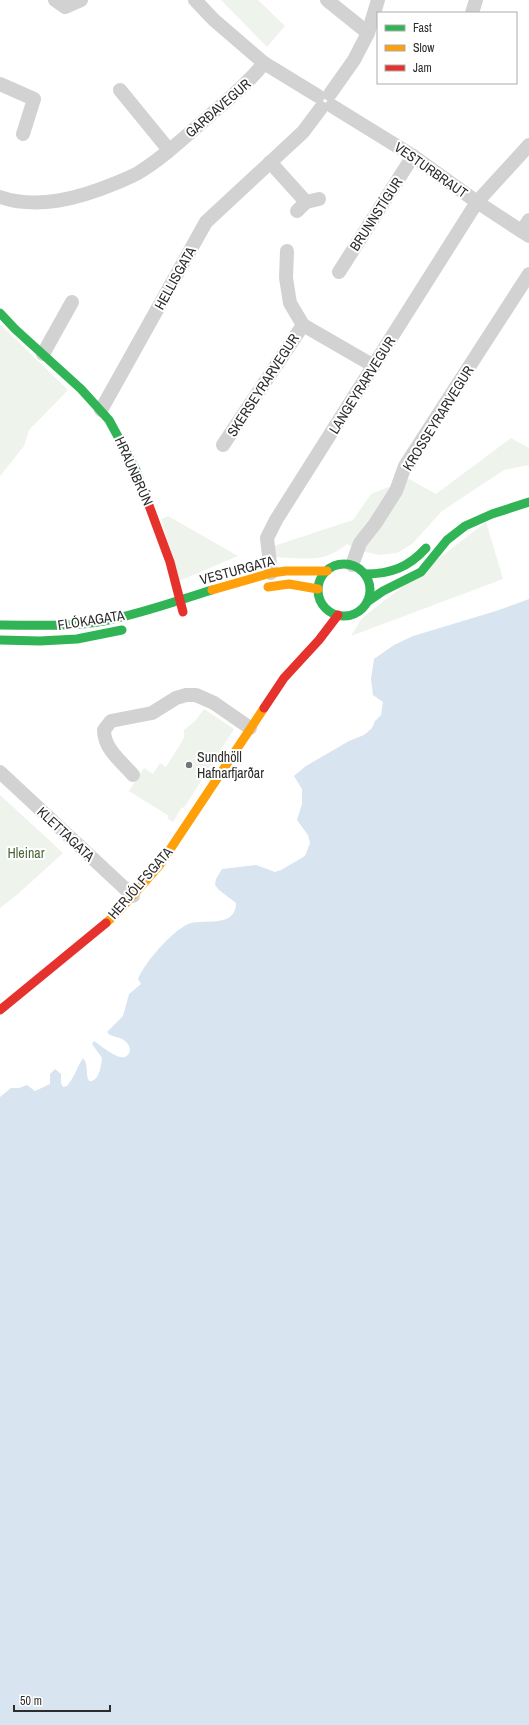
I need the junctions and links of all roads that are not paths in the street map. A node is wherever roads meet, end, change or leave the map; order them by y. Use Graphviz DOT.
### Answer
graph roads {
  1 [pos="55,0"];
  2 [pos="81,0"];
  3 [pos="195,0"];
  4 [pos="327,0"];
  5 [pos="378,0"];
  6 [pos="476,0"];
  7 [pos="472,12"];
  8 [pos="368,33"];
  9 [pos="264,62"];
  10 [pos="0,84"];
  11 [pos="120,90"];
  12 [pos="325,101"];
  13 [pos="23,134"];
  14 [pos="529,145"];
  15 [pos="169,150"];
  16 [pos="413,156"];
  17 [pos="270,162"];
  18 [pos="0,197"];
  19 [pos="477,202"];
  20 [pos="308,204"];
  21 [pos="526,229"];
  22 [pos="287,251"];
  23 [pos="339,272"];
  24 [pos="529,274"];
  25 [pos="72,302"];
  26 [pos="0,313"];
  27 [pos="302,325"];
  28 [pos="43,354"];
  29 [pos="374,366"];
  30 [pos="101,410"];
  31 [pos="223,445"];
  32 [pos="529,502"];
  33 [pos="430,542"];
  34 [pos="352,565"];
  35 [pos="327,571"];
  36 [pos="271,573"];
  37 [pos="365,574"];
  38 [pos="262,589"];
  39 [pos="318,589"];
  40 [pos="179,600"];
  41 [pos="367,602"];
  42 [pos="183,612"];
  43 [pos="338,615"];
  44 [pos="0,625"];
  45 [pos="133,628"];
  46 [pos="0,640"];
  47 [pos="250,728"];
  48 [pos="0,772"];
  49 [pos="133,775"];
  50 [pos="133,896"];
  51 [pos="0,1010"];
  1 -- 2 [label="street"];
  3 -- 9 [label="street, VESTURBRAUT"];
  4 -- 8 [label="street"];
  5 -- 8 [label="street, HELLISGATA"];
  6 -- 7 [label="street"];
  8 -- 12 [label="street, HELLISGATA"];
  9 -- 12 [label="street, VESTURBRAUT"];
  9 -- 15 [label="street, GARÐAVEGUR"];
  10 -- 13 [label="street"];
  11 -- 15 [label="street"];
  12 -- 16 [label="street, VESTURBRAUT"];
  12 -- 17 [label="street, HELLISGATA"];
  14 -- 19 [label="street, LANGEYRARVEGUR"];
  15 -- 18 [label="street, GARÐAVEGUR"];
  16 -- 19 [label="street, VESTURBRAUT"];
  16 -- 23 [label="street, BRUNNSTÍGUR"];
  17 -- 20 [label="street"];
  17 -- 30 [label="street, HELLISGATA"];
  19 -- 21 [label="street, VESTURBRAUT"];
  19 -- 29 [label="street, LANGEYRARVEGUR"];
  22 -- 27 [label="street, SKERSEYRARVEGUR"];
  24 -- 34 [label="street, KROSSEYRARVEGUR"];
  25 -- 28 [label="street"];
  26 -- 28 [label="main road, HRAUNBRÚN"];
  27 -- 29 [label="street, SKERSEYRARVEGUR"];
  27 -- 31 [label="street, SKERSEYRARVEGUR"];
  28 -- 30 [label="main road, HRAUNBRÚN"];
  29 -- 36 [label="street, LANGEYRARVEGUR"];
  30 -- 40 [label="main road, HRAUNBRÚN"];
  32 -- 41 [label="main road"];
  33 -- 37 [label="main road"];
  34 -- 35 [label="main road"];
  34 -- 37 [label="main road"];
  35 -- 36 [label="main road, VESTURGATA"];
  35 -- 39 [label="main road"];
  36 -- 40 [label="main road, VESTURGATA"];
  37 -- 41 [label="main road"];
  38 -- 39 [label="main road, VESTURGATA"];
  39 -- 43 [label="main road"];
  40 -- 42 [label="main road, HRAUNBRÚN"];
  40 -- 44 [label="main road, FLÓKAGATA"];
  41 -- 43 [label="main road"];
  43 -- 47 [label="main road, HERJÓLFSGATA"];
  45 -- 46 [label="main road, FLÓKAGATA"];
  47 -- 49 [label="street"];
  47 -- 50 [label="main road, HERJÓLFSGATA"];
  48 -- 50 [label="street, KLETTAGATA"];
  50 -- 51 [label="main road, HERJÓLFSGATA"];
}
